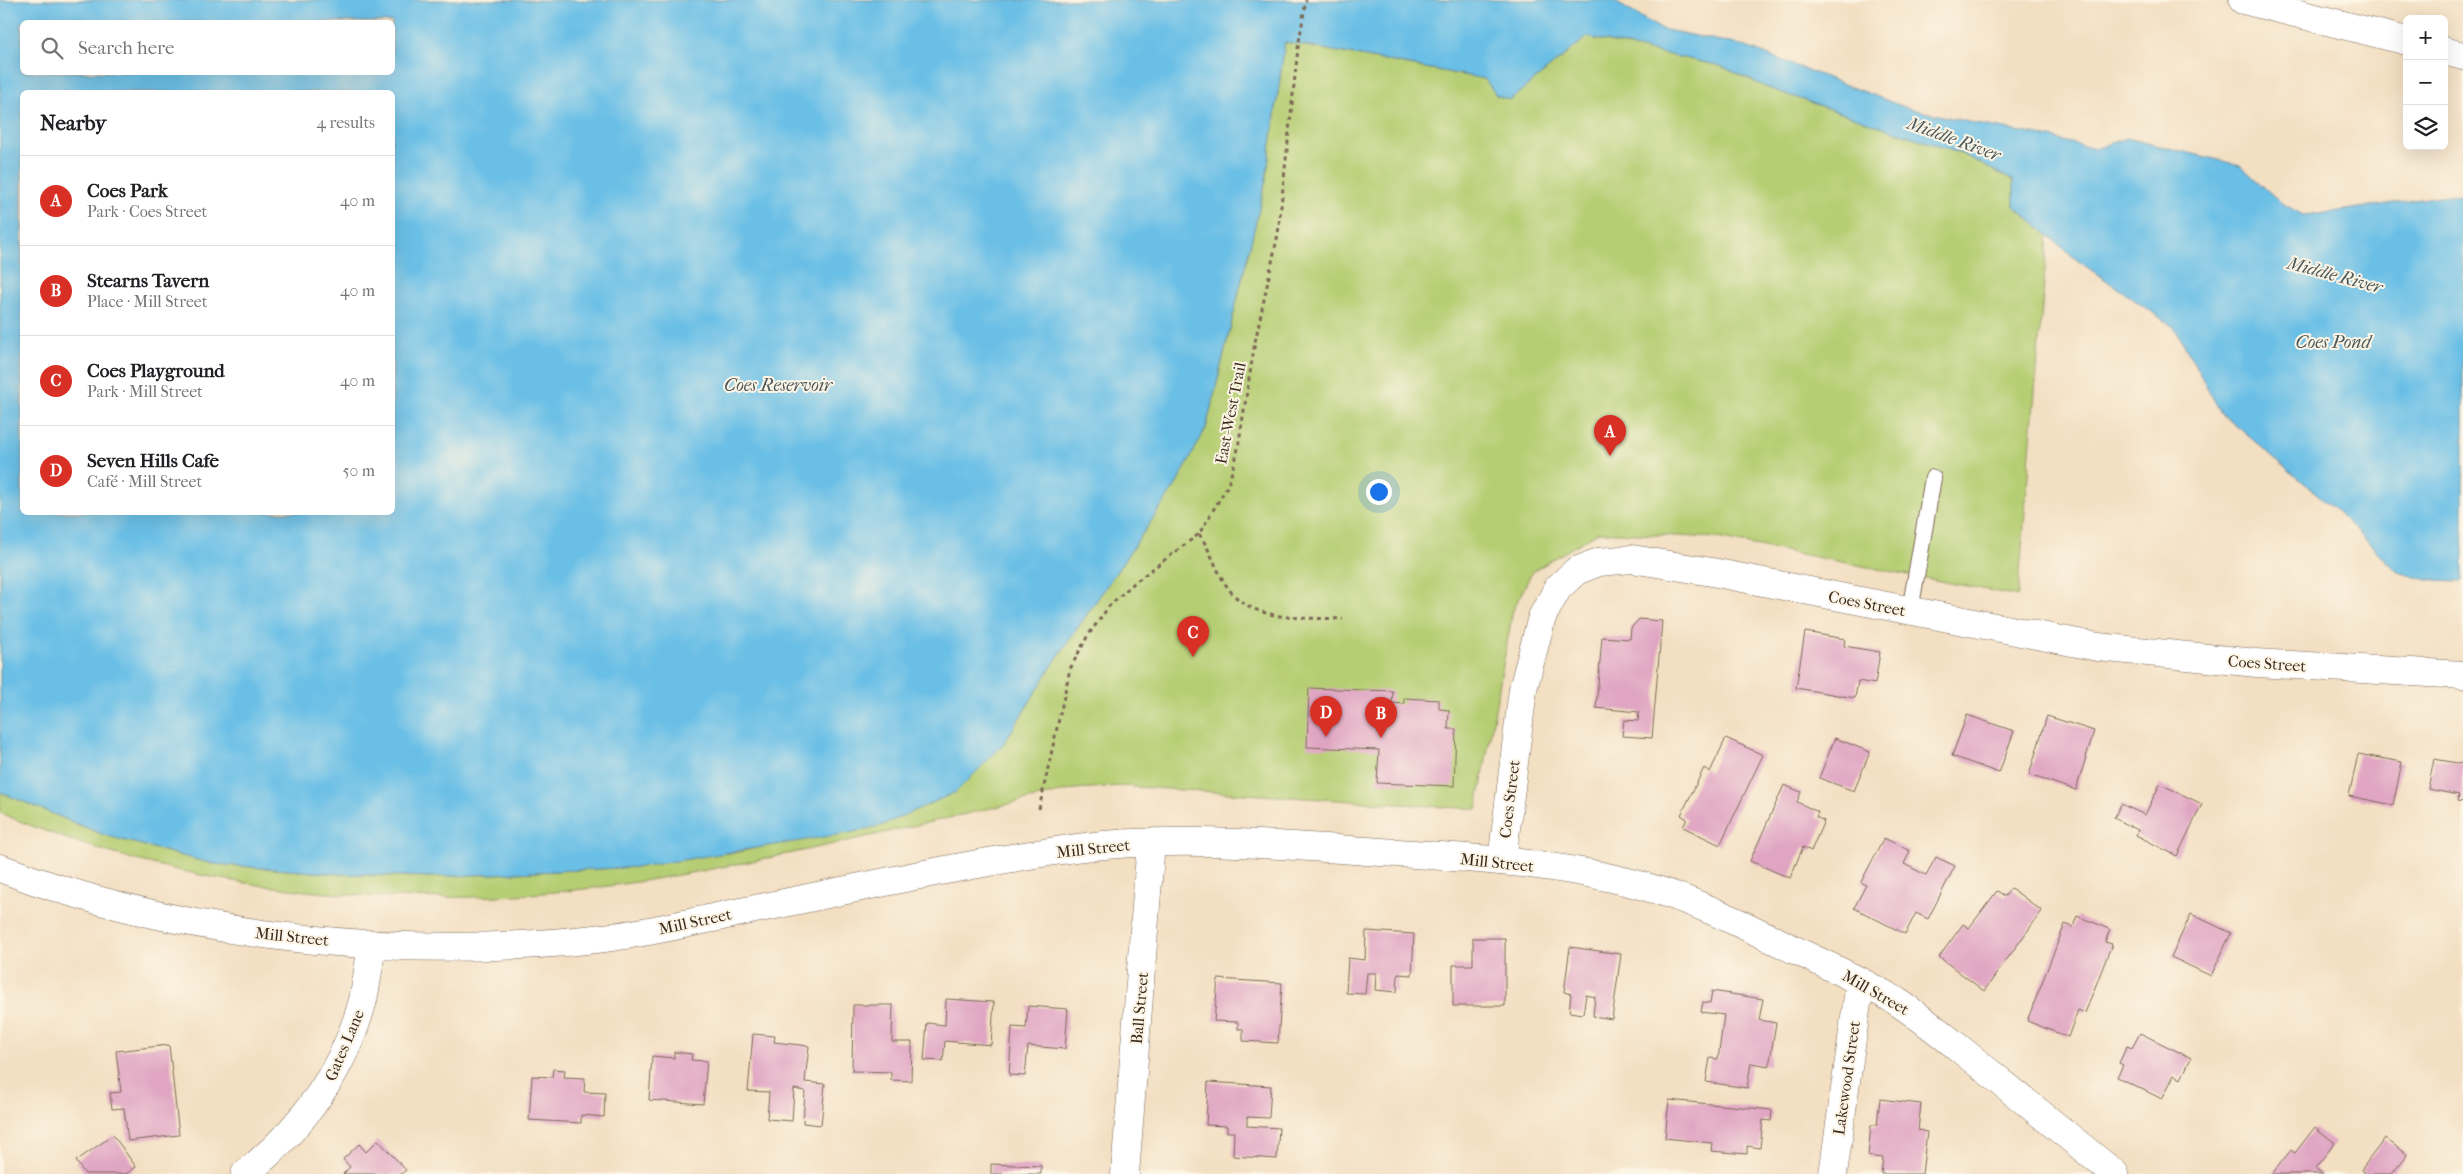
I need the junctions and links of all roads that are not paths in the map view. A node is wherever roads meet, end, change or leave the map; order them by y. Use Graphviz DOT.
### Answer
graph roads {
  1 [pos="2243,0"];
  2 [pos="2403,40"];
  3 [pos="2448,52"];
  4 [pos="2463,56"];
  5 [pos="1932,478"];
  6 [pos="1910,611"];
  7 [pos="2463,676"];
  8 [pos="1151,842"];
  9 [pos="1502,861"];
  10 [pos="0,868"];
  11 [pos="372,944"];
  12 [pos="1860,982"];
  13 [pos="245,1174"];
  14 [pos="1125,1174"];
  15 [pos="1833,1174"];
  16 [pos="2116,1174"];
  1 -- 2 [label="main road"];
  3 -- 4 [label="main road"];
  5 -- 6 [label="lane"];
  6 -- 7 [label="main road, Coes Street"];
  6 -- 9 [label="main road, Coes Street"];
  8 -- 9 [label="main road, Mill Street"];
  8 -- 11 [label="main road, Mill Street"];
  8 -- 14 [label="main road, Ball Street"];
  9 -- 12 [label="main road, Mill Street"];
  10 -- 11 [label="main road, Mill Street"];
  11 -- 13 [label="main road, Gates Lane"];
  12 -- 15 [label="main road, Lakewood Street"];
  12 -- 16 [label="main road, Mill Street"];
}
